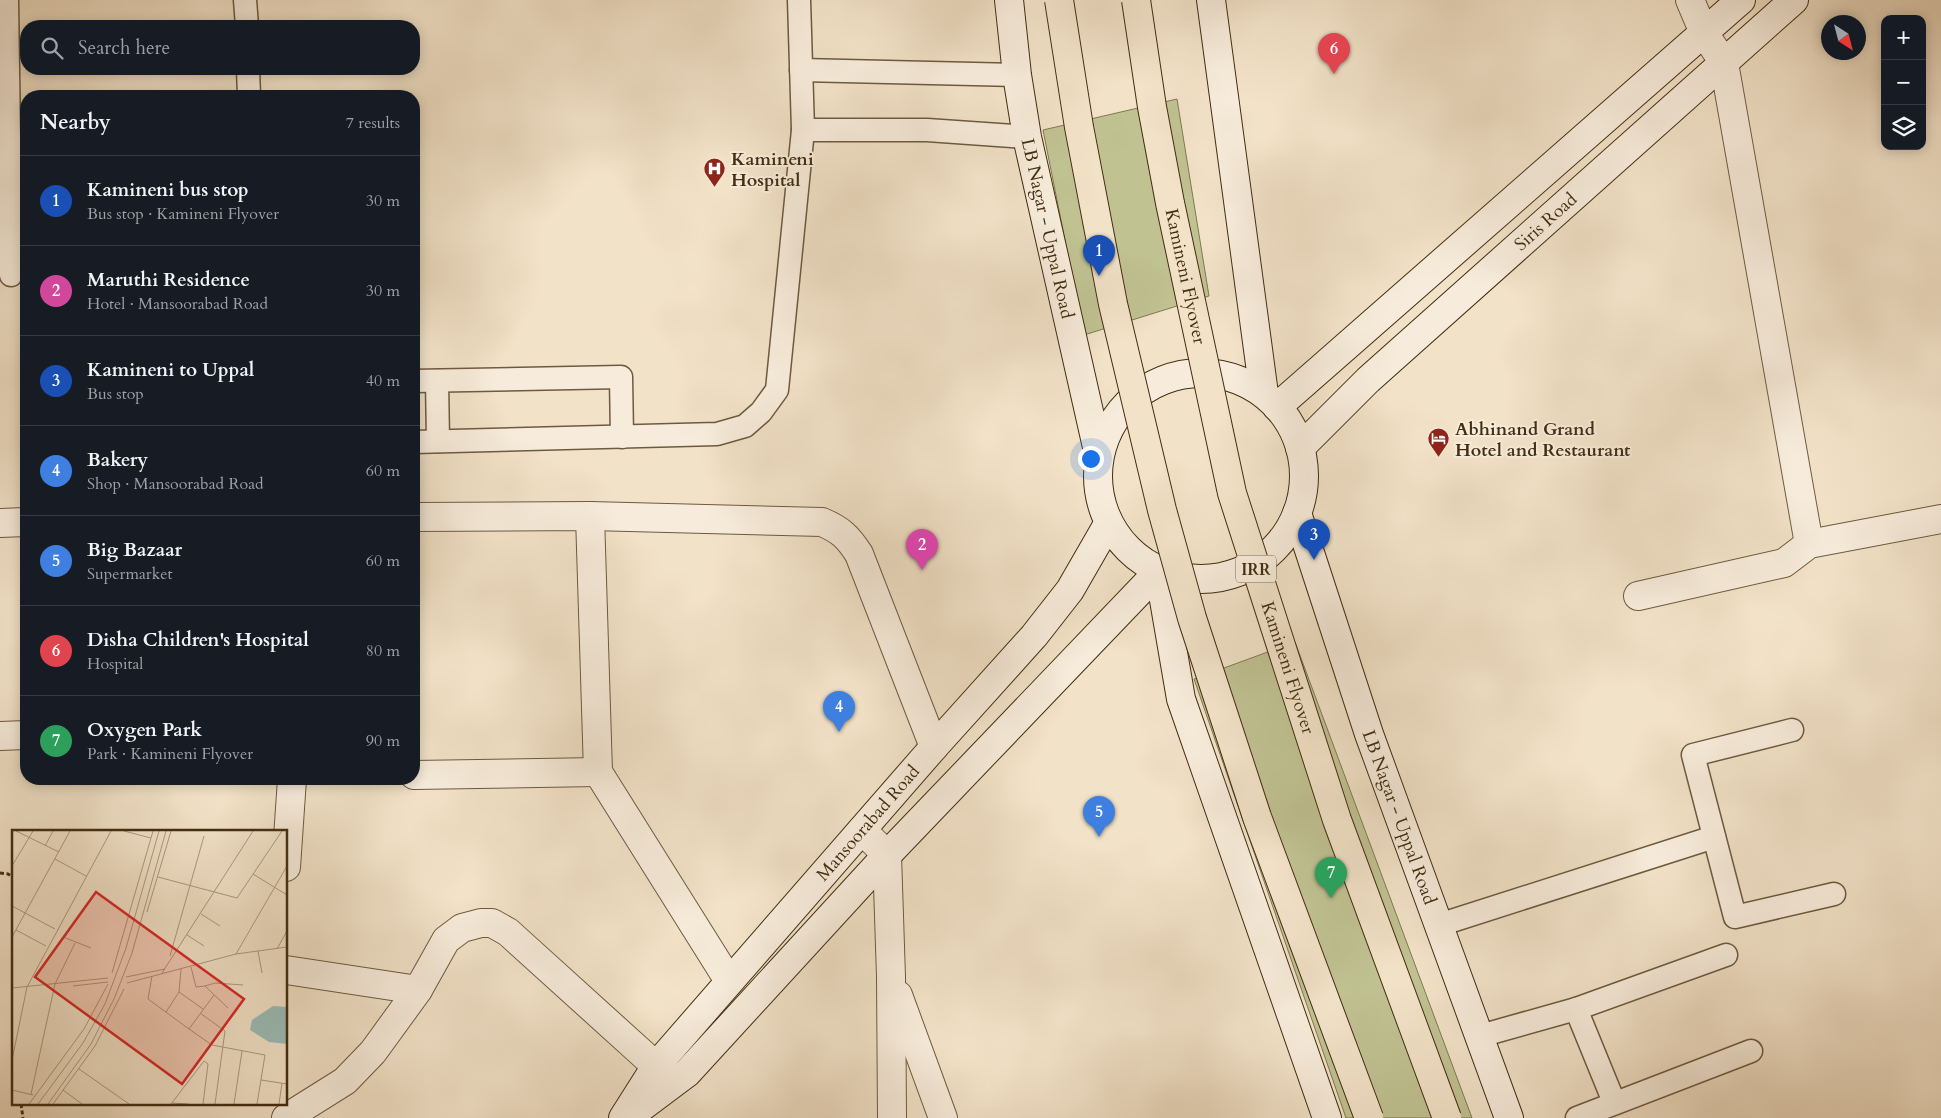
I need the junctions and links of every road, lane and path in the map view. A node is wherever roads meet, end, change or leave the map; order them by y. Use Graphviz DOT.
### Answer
graph roads {
  1 [pos="7,0"];
  2 [pos="246,0"];
  3 [pos="798,0"];
  4 [pos="1009,0"];
  5 [pos="1059,0"];
  6 [pos="1136,0"];
  7 [pos="1211,0"];
  8 [pos="1690,0"];
  9 [pos="1741,0"];
  10 [pos="1794,0"];
  11 [pos="246,20"];
  12 [pos="1704,33"];
  13 [pos="1724,63"];
  14 [pos="801,70"];
  15 [pos="248,75"];
  16 [pos="1017,75"];
  17 [pos="249,90"];
  18 [pos="802,130"];
  19 [pos="1027,137"];
  20 [pos="11,275"];
  21 [pos="420,381"];
  22 [pos="437,381"];
  23 [pos="1271,401"];
  24 [pos="622,437"];
  25 [pos="438,441"];
  26 [pos="420,442"];
  27 [pos="1300,448"];
  28 [pos="1099,456"];
  29 [pos="1297,514"];
  30 [pos="420,516"];
  31 [pos="590,516"];
  32 [pos="1941,519"];
  33 [pos="20,522"];
  34 [pos="0,523"];
  35 [pos="1108,524"];
  36 [pos="1809,544"];
  37 [pos="1159,572"];
  38 [pos="1638,596"];
  39 [pos="1792,730"];
  40 [pos="20,735"];
  41 [pos="0,736"];
  42 [pos="934,747"];
  43 [pos="598,772"];
  44 [pos="420,775"];
  45 [pos="292,785"];
  46 [pos="862,830"];
  47 [pos="1714,837"];
  48 [pos="288,838"];
  49 [pos="887,855"];
  50 [pos="0,873"];
  51 [pos="12,877"];
  52 [pos="808,892"];
  53 [pos="1834,894"];
  54 [pos="833,914"];
  55 [pos="1439,925"];
  56 [pos="1726,955"];
  57 [pos="288,970"];
  58 [pos="891,976"];
  59 [pos="729,982"];
  60 [pos="418,990"];
  61 [pos="1576,1009"];
  62 [pos="1480,1036"];
  63 [pos="1751,1051"];
  64 [pos="656,1066"];
  65 [pos="1614,1102"];
  66 [pos="286,1118"];
  67 [pos="623,1118"];
  68 [pos="627,1118"];
  69 [pos="892,1118"];
  70 [pos="943,1118"];
  71 [pos="1327,1118"];
  72 [pos="1369,1118"];
  73 [pos="1446,1118"];
  74 [pos="1509,1118"];
  75 [pos="1577,1118"];
  1 -- 20 [label="lane"];
  2 -- 11 [label="lane"];
  3 -- 14 [label="lane"];
  4 -- 16 [label="street, LB Nagar - Uppal Road"];
  5 -- 72 [label="highway, bridge"];
  6 -- 73 [label="highway, Kamineni Flyover / IRR, bridge"];
  7 -- 23 [label="street"];
  8 -- 12 [label="street"];
  9 -- 12 [label="street"];
  10 -- 13 [label="street, Siris Road"];
  12 -- 13 [label="street"];
  12 -- 23 [label="street"];
  13 -- 27 [label="street, Siris Road"];
  13 -- 36 [label="street"];
  14 -- 16 [label="lane"];
  14 -- 18 [label="lane"];
  15 -- 17 [label="lane"];
  16 -- 19 [label="street, LB Nagar - Uppal Road"];
  18 -- 19 [label="lane"];
  18 -- 24 [label="lane"];
  19 -- 28 [label="street, LB Nagar - Uppal Road"];
  21 -- 22 [label="lane"];
  22 -- 24 [label="lane"];
  22 -- 25 [label="lane"];
  23 -- 27 [label="street"];
  23 -- 28 [label="street"];
  24 -- 25 [label="lane"];
  25 -- 26 [label="lane"];
  27 -- 29 [label="street"];
  28 -- 35 [label="street"];
  29 -- 37 [label="street"];
  29 -- 55 [label="street, LB Nagar - Uppal Road"];
  30 -- 31 [label="street"];
  31 -- 42 [label="street"];
  31 -- 43 [label="street"];
  32 -- 36 [label="street"];
  33 -- 34 [label="street"];
  35 -- 37 [label="street"];
  35 -- 42 [label="street, Mansoorabad Road"];
  36 -- 38 [label="street"];
  37 -- 49 [label="street"];
  37 -- 71 [label="street"];
  39 -- 47 [label="lane"];
  40 -- 41 [label="street"];
  42 -- 46 [label="street, Mansoorabad Road"];
  43 -- 44 [label="street"];
  43 -- 59 [label="street"];
  45 -- 48 [label="street"];
  46 -- 49 [label="street"];
  46 -- 52 [label="street, Mansoorabad Road"];
  47 -- 53 [label="lane"];
  47 -- 55 [label="lane"];
  49 -- 54 [label="street"];
  49 -- 58 [label="street"];
  50 -- 51 [label="path"];
  52 -- 54 [label="street"];
  52 -- 59 [label="street, Mansoorabad Road"];
  54 -- 68 [label="street"];
  55 -- 62 [label="street, LB Nagar - Uppal Road"];
  56 -- 61 [label="lane"];
  57 -- 60 [label="street"];
  58 -- 69 [label="street"];
  58 -- 70 [label="street"];
  59 -- 64 [label="street, Mansoorabad Road"];
  60 -- 64 [label="street"];
  60 -- 66 [label="street"];
  61 -- 62 [label="lane"];
  61 -- 65 [label="lane"];
  62 -- 74 [label="street, LB Nagar - Uppal Road"];
  63 -- 65 [label="lane"];
  64 -- 67 [label="street, Mansoorabad Road"];
  65 -- 75 [label="lane"];
}
